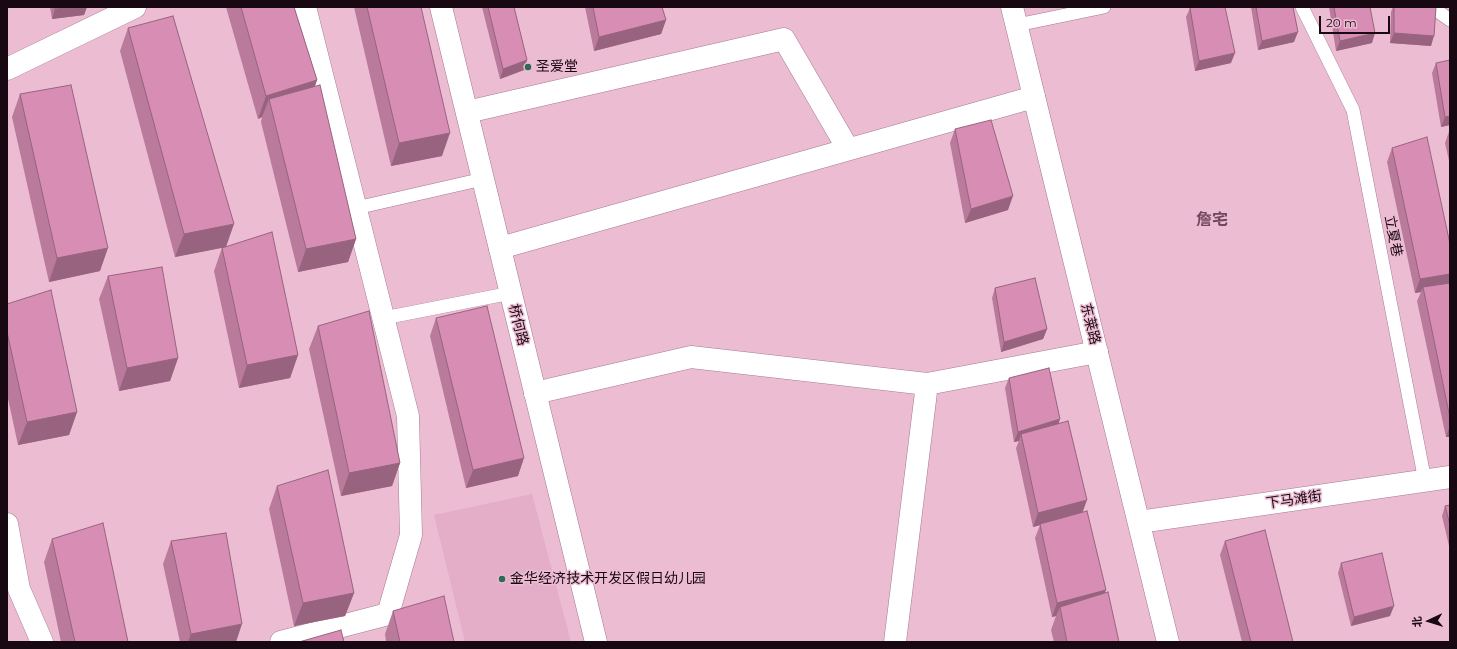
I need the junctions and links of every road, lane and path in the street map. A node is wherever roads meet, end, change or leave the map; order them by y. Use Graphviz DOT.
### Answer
graph roads {
  1 [pos="135,7"];
  2 [pos="305,7"];
  3 [pos="441,7"];
  4 [pos="1104,7"];
  5 [pos="1302,7"];
  6 [pos="1432,7"];
  7 [pos="1014,16"];
  8 [pos="1450,20"];
  9 [pos="7,69"];
  10 [pos="1034,97"];
  11 [pos="467,112"];
  12 [pos="848,150"];
  13 [pos="483,179"];
  14 [pos="356,208"];
  15 [pos="500,248"];
  16 [pos="511,292"];
  17 [pos="384,318"];
  18 [pos="1097,352"];
  19 [pos="927,384"];
  20 [pos="535,393"];
  21 [pos="1450,477"];
  22 [pos="1425,481"];
  23 [pos="1139,522"];
  24 [pos="8,531"];
  25 [pos="42,642"];
  26 [pos="281,642"];
  27 [pos="596,642"];
  28 [pos="895,642"];
  29 [pos="1168,642"];
  1 -- 9 [label="street"];
  2 -- 14 [label="street"];
  3 -- 11 [label="street, 桥何路"];
  4 -- 7 [label="lane"];
  5 -- 22 [label="lane, 立夏巷"];
  6 -- 8 [label="lane"];
  7 -- 10 [label="street, 东莱路"];
  10 -- 12 [label="street"];
  10 -- 18 [label="street, 东莱路"];
  11 -- 12 [label="street"];
  11 -- 13 [label="street, 桥何路"];
  12 -- 15 [label="street"];
  13 -- 14 [label="lane"];
  13 -- 15 [label="street, 桥何路"];
  14 -- 17 [label="street"];
  15 -- 16 [label="street, 桥何路"];
  16 -- 17 [label="lane"];
  16 -- 20 [label="street, 桥何路"];
  17 -- 26 [label="street"];
  18 -- 19 [label="street"];
  18 -- 23 [label="street, 东莱路"];
  19 -- 20 [label="street"];
  19 -- 28 [label="street"];
  20 -- 27 [label="street, 桥何路"];
  21 -- 22 [label="street, 下马滩街"];
  22 -- 23 [label="street, 下马滩街"];
  23 -- 29 [label="street, 东莱路"];
  24 -- 25 [label="street"];
}
